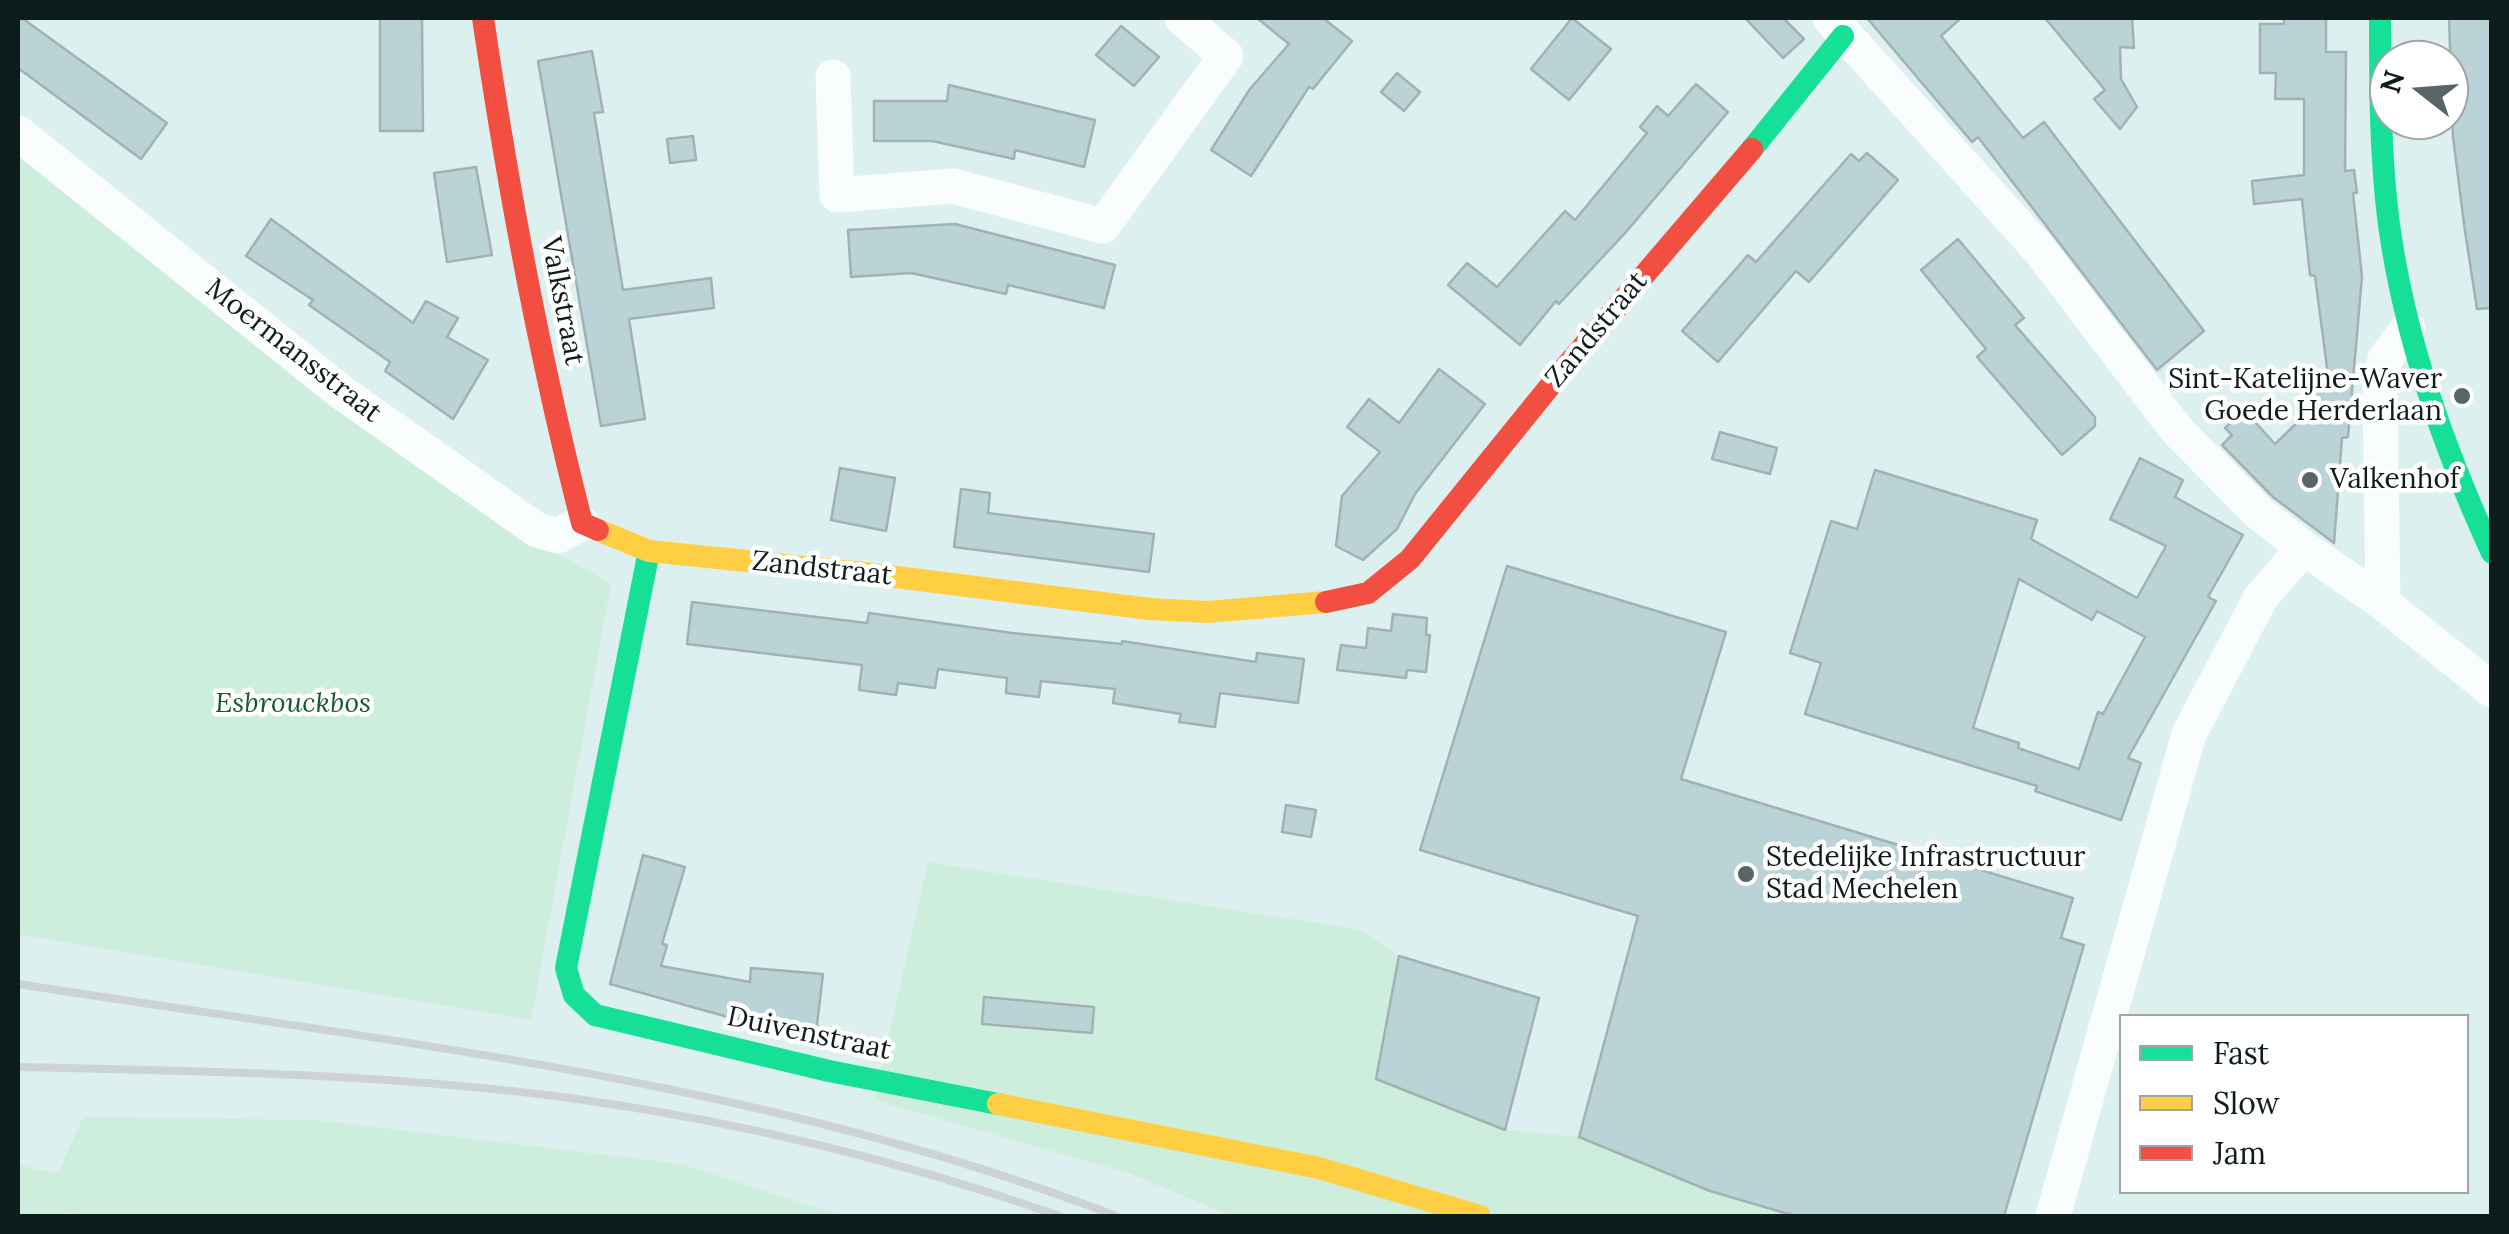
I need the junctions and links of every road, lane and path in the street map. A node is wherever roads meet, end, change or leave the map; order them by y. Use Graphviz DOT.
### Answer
graph roads {
  1 [pos="482,18"];
  2 [pos="1182,18"];
  3 [pos="2380,18"];
  4 [pos="1836,27"];
  5 [pos="833,76"];
  6 [pos="18,133"];
  7 [pos="2408,328"];
  8 [pos="582,523"];
  9 [pos="2304,548"];
  10 [pos="649,552"];
  11 [pos="2492,553"];
  12 [pos="2383,604"];
  13 [pos="2492,690"];
  14 [pos="1480,1216"];
  15 [pos="2053,1216"];
  1 -- 8 [label="street, Valkstraat"];
  2 -- 5 [label="street"];
  3 -- 7 [label="street"];
  4 -- 9 [label="street, Zandstraat"];
  4 -- 10 [label="street, Zandstraat"];
  6 -- 8 [label="street, Moermansstraat"];
  7 -- 11 [label="street"];
  7 -- 12 [label="street"];
  8 -- 10 [label="street"];
  9 -- 12 [label="street, Zandstraat"];
  9 -- 15 [label="street"];
  10 -- 14 [label="street, Duivenstraat"];
  12 -- 13 [label="street, Zandstraat"];
}
